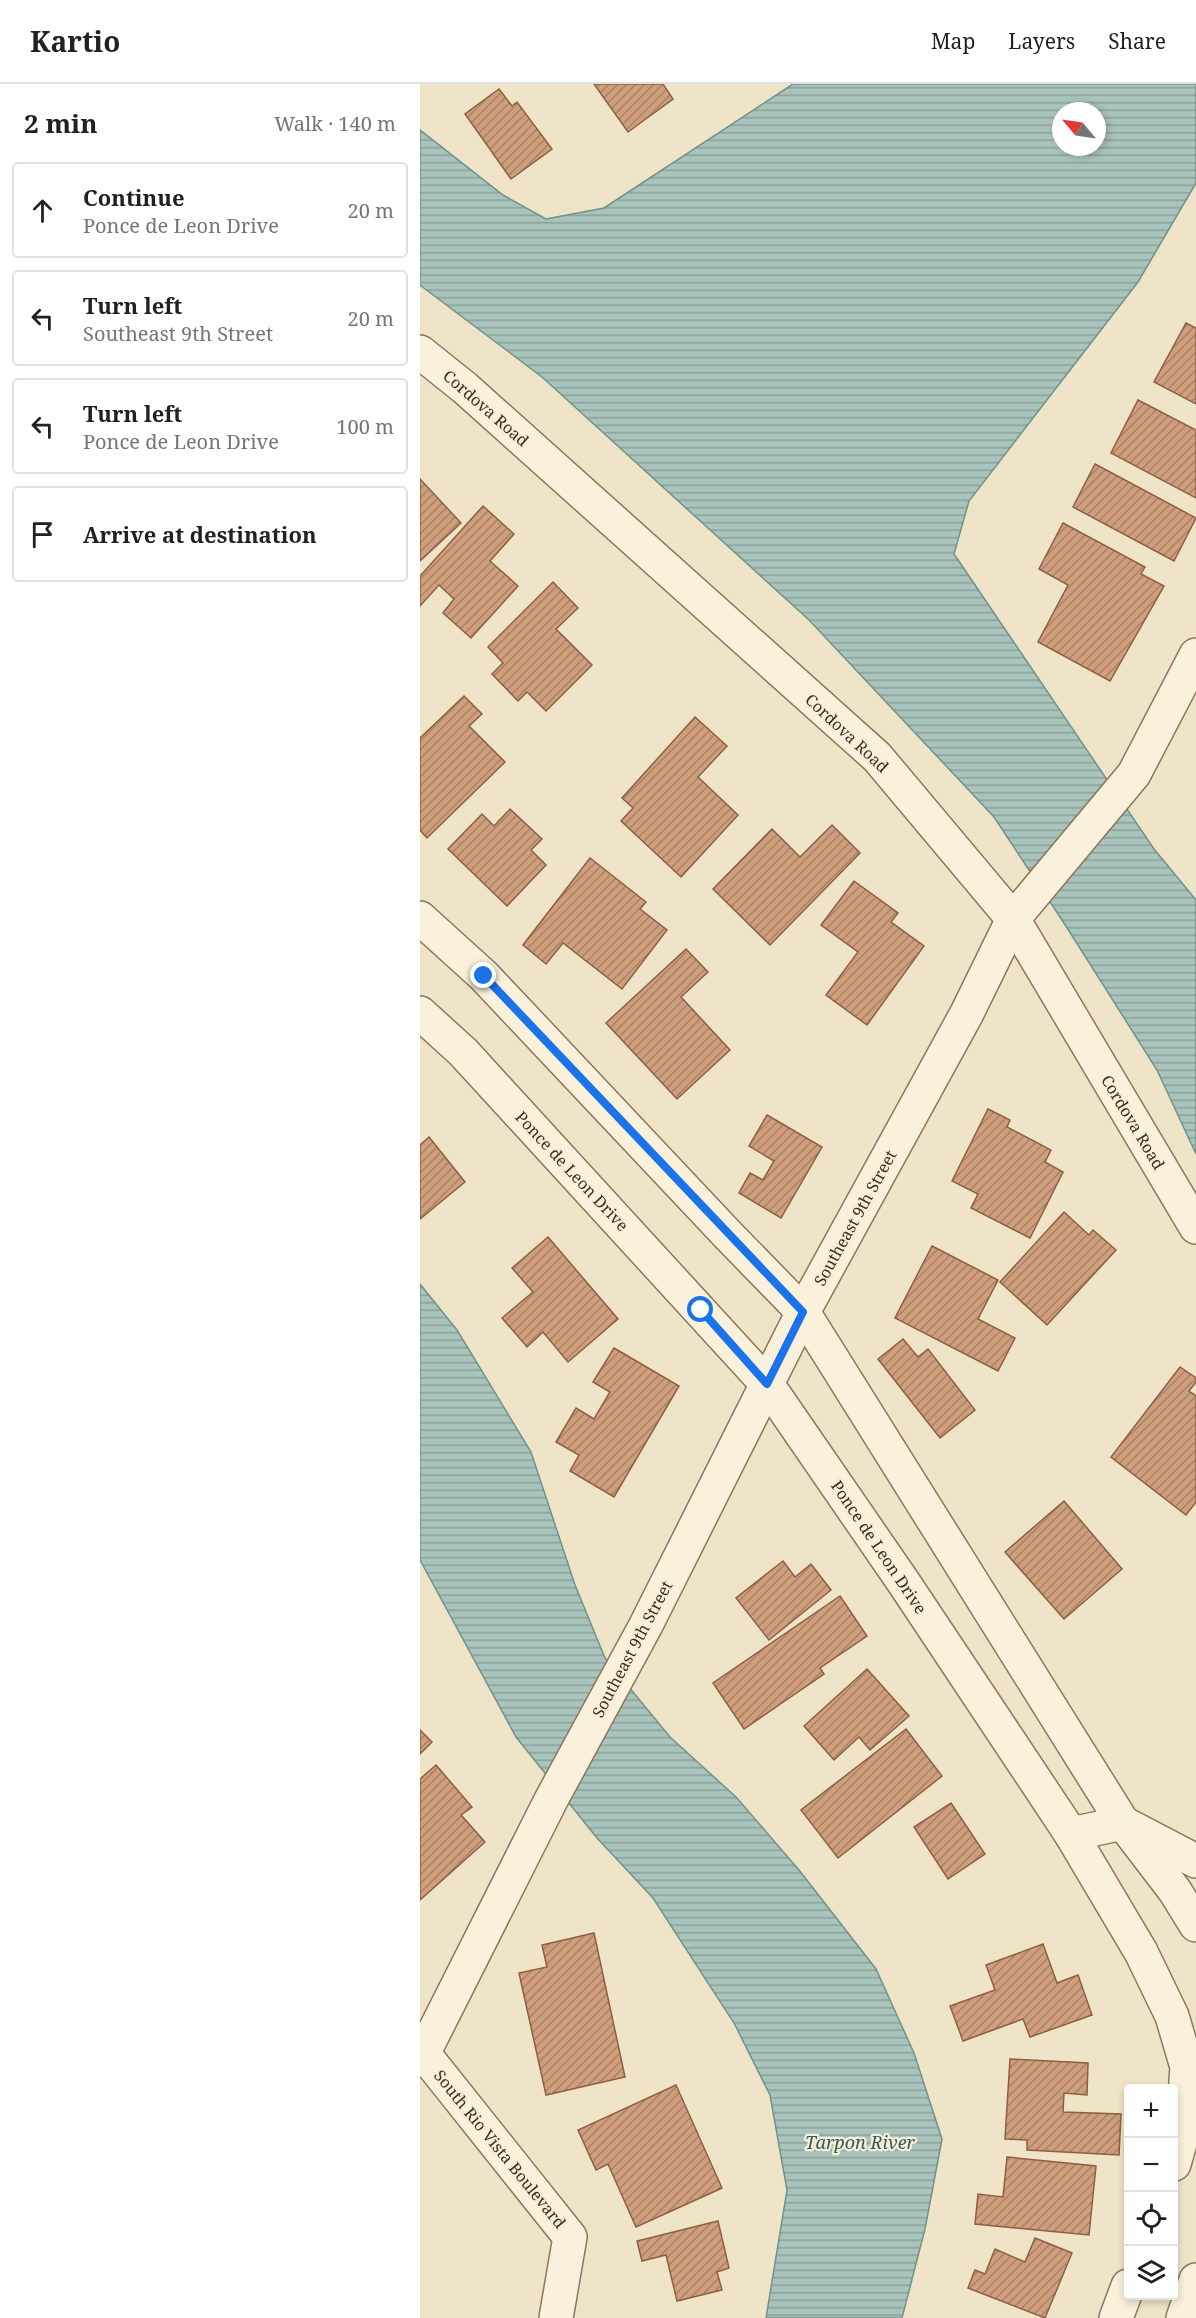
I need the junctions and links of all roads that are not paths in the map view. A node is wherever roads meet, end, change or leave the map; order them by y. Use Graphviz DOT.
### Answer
graph roads {
  1 [pos="420,352"];
  2 [pos="1196,656"];
  3 [pos="420,918"];
  4 [pos="1013,920"];
  5 [pos="420,1013"];
  6 [pos="1196,1227"];
  7 [pos="803,1312"];
  8 [pos="767,1384"];
  9 [pos="1123,1823"];
  10 [pos="1071,1834"];
  11 [pos="1196,1861"];
  12 [pos="1196,1924"];
  13 [pos="421,2054"];
  14 [pos="1178,2148"];
  15 [pos="1196,2280"];
  16 [pos="1124,2297"];
  17 [pos="556,2318"];
  18 [pos="1116,2318"];
  19 [pos="1183,2318"];
  1 -- 4 [label="street, Cordova Road"];
  2 -- 4 [label="street, Southeast 9th Street"];
  3 -- 7 [label="street"];
  4 -- 6 [label="street, Cordova Road"];
  4 -- 7 [label="street, Southeast 9th Street"];
  5 -- 8 [label="street, Ponce de Leon Drive"];
  7 -- 8 [label="street, Southeast 9th Street"];
  7 -- 9 [label="street"];
  8 -- 10 [label="street, Ponce de Leon Drive"];
  8 -- 13 [label="street, Southeast 9th Street"];
  9 -- 10 [label="street"];
  9 -- 11 [label="street"];
  9 -- 12 [label="street"];
  10 -- 14 [label="street, Ponce de Leon Drive"];
  13 -- 17 [label="street, South Rio Vista Boulevard"];
  15 -- 19 [label="street"];
  16 -- 18 [label="street"];
}
